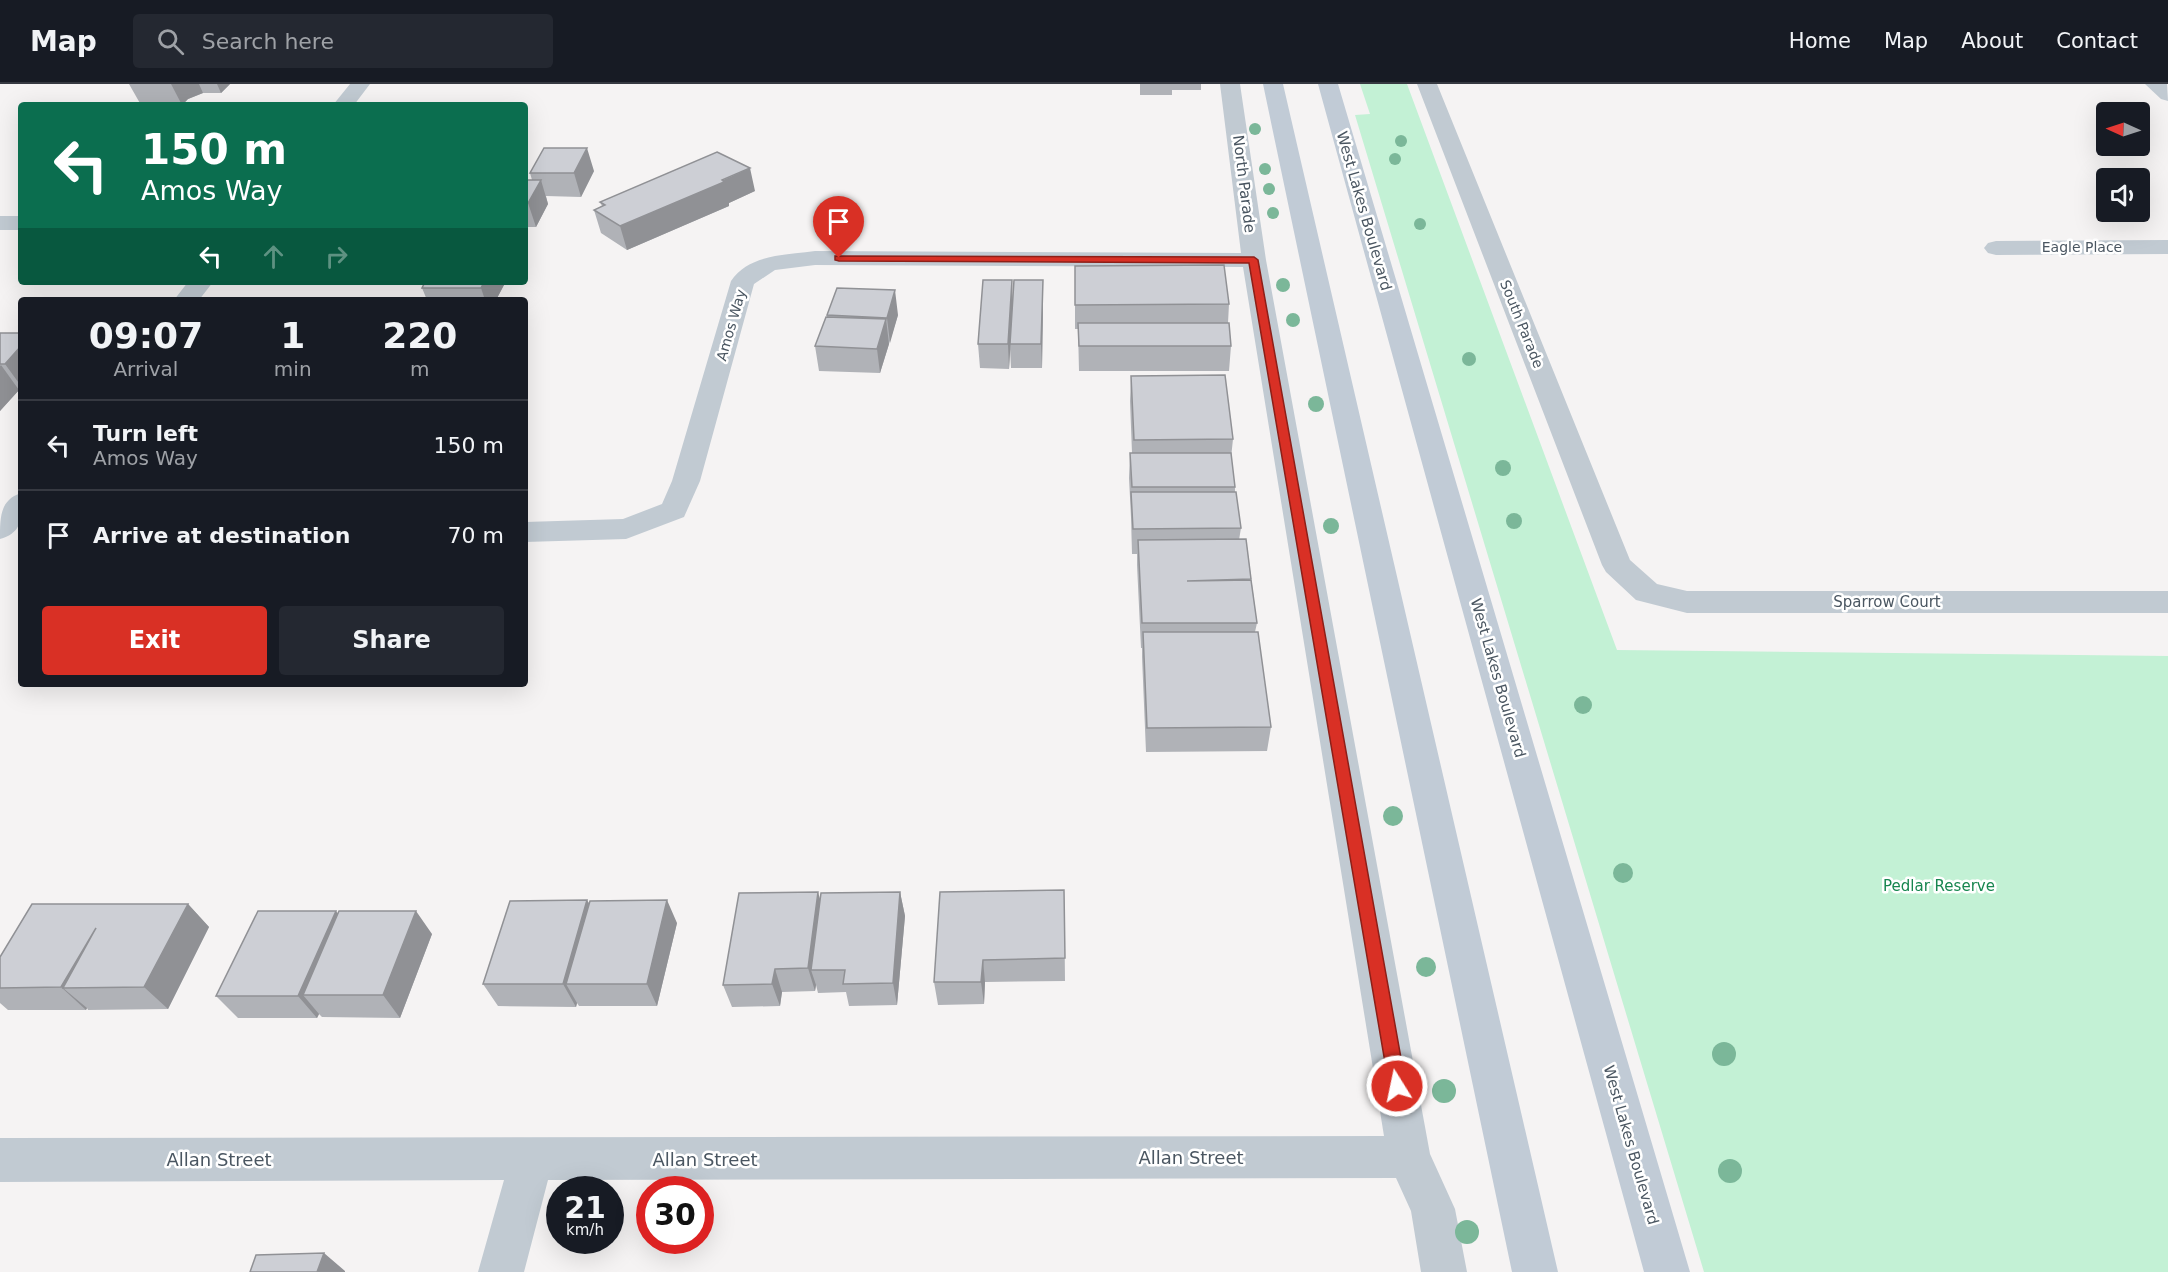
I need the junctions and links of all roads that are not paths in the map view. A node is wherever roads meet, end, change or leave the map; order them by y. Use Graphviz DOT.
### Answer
graph roads {
  1 [pos="360,84"];
  2 [pos="1230,84"];
  3 [pos="1273,84"];
  4 [pos="1328,84"];
  5 [pos="1427,84"];
  6 [pos="2155,84"];
  7 [pos="2168,95"];
  8 [pos="345,102"];
  9 [pos="0,223"];
  10 [pos="18,224"];
  11 [pos="2168,247"];
  12 [pos="1996,248"];
  13 [pos="1254,260"];
  14 [pos="198,285"];
  15 [pos="188,297"];
  16 [pos="18,507"];
  17 [pos="0,530"];
  18 [pos="18,532"];
  19 [pos="528,532"];
  20 [pos="1617,565"];
  21 [pos="2168,602"];
  22 [pos="1409,1157"];
  23 [pos="0,1160"];
  24 [pos="532,1160"];
  25 [pos="501,1272"];
  26 [pos="1444,1272"];
  27 [pos="1535,1272"];
  28 [pos="1667,1272"];
  1 -- 8 [label="street"];
  2 -- 13 [label="street, North Parade"];
  3 -- 27 [label="main road"];
  4 -- 28 [label="main road, West Lakes Boulevard"];
  5 -- 20 [label="street, South Parade"];
  6 -- 7 [label="street"];
  9 -- 10 [label="street"];
  11 -- 12 [label="street, Eagle Place"];
  13 -- 19 [label="street, Amos Way"];
  13 -- 22 [label="street, North Parade"];
  14 -- 15 [label="street"];
  16 -- 17 [label="street"];
  17 -- 18 [label="street"];
  20 -- 21 [label="street, Sparrow Court"];
  22 -- 24 [label="street, Allan Street"];
  22 -- 26 [label="street, North Parade"];
  23 -- 24 [label="street, Allan Street"];
  24 -- 25 [label="street"];
}
